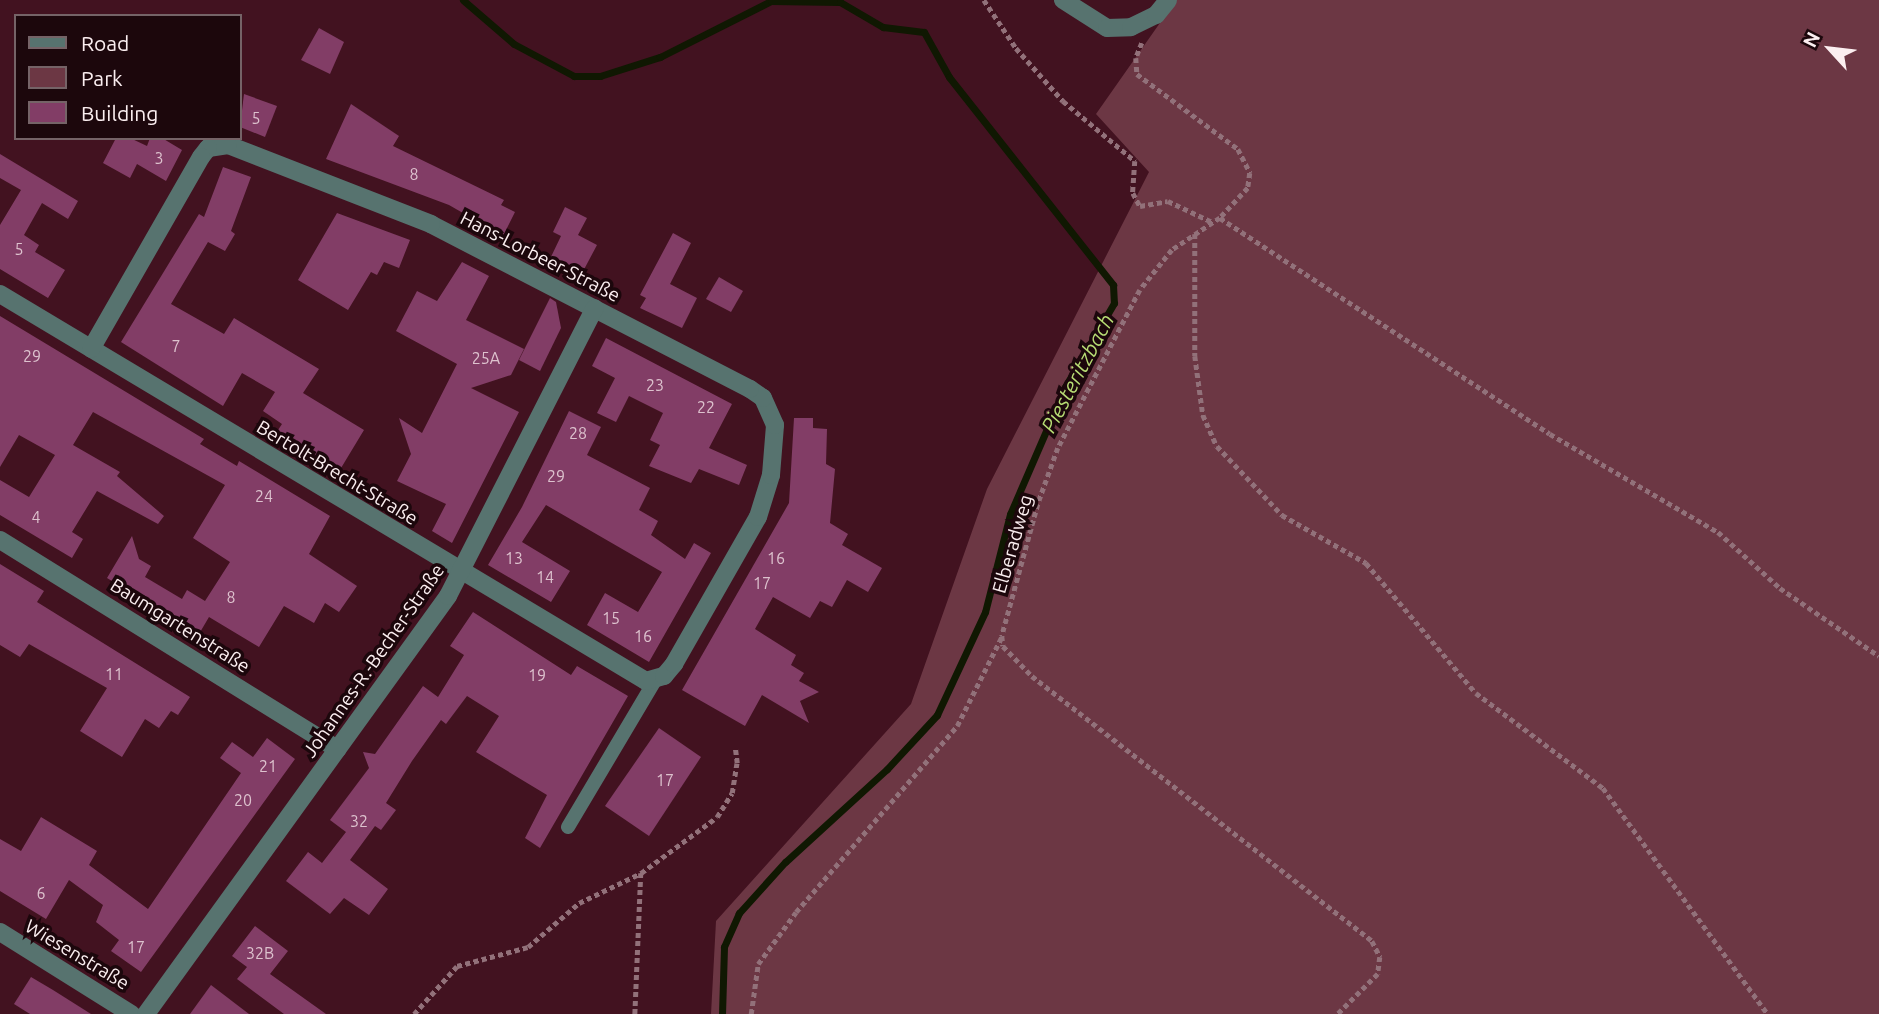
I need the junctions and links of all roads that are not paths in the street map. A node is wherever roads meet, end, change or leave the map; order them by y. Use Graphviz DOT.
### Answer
graph roads {
  1 [pos="1063,0"];
  2 [pos="1168,0"];
  3 [pos="0,294"];
  4 [pos="595,308"];
  5 [pos="92,349"];
  6 [pos="0,540"];
  7 [pos="462,572"];
  8 [pos="654,682"];
  9 [pos="337,749"];
  10 [pos="568,827"];
  11 [pos="0,932"];
  12 [pos="131,1014"];
  13 [pos="146,1014"];
  1 -- 2 [label="street"];
  3 -- 5 [label="street, Bertolt-Brecht-Straße"];
  4 -- 5 [label="street, Hans-Lorbeer-Straße"];
  4 -- 7 [label="street, Johannes-R.-Becher-Straße"];
  4 -- 8 [label="street, Hans-Lorbeer-Straße"];
  5 -- 7 [label="street, Bertolt-Brecht-Straße"];
  6 -- 9 [label="street, Baumgartenstraße"];
  7 -- 8 [label="street, Bertolt-Brecht-Straße"];
  7 -- 9 [label="street, Johannes-R.-Becher-Straße"];
  8 -- 10 [label="lane"];
  9 -- 13 [label="street, Johannes-R.-Becher-Straße"];
  11 -- 12 [label="street, Wiesenstraße"];
}
